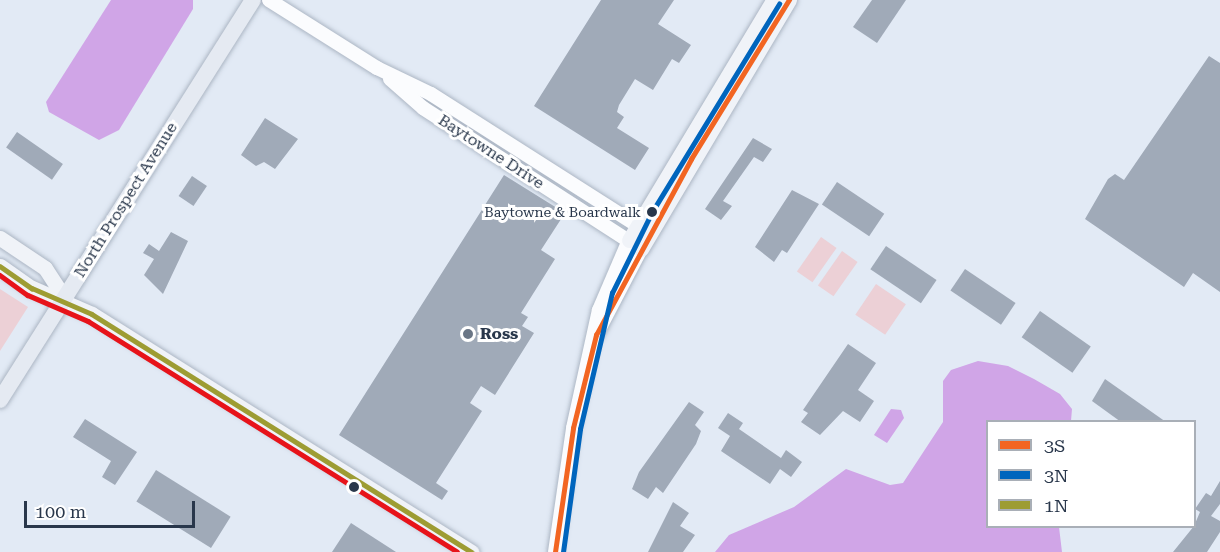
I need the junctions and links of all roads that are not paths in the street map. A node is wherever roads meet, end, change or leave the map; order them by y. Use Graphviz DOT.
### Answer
graph roads {
  1 [pos="253,0"];
  2 [pos="269,0"];
  3 [pos="773,0"];
  4 [pos="789,0"];
  5 [pos="377,68"];
  6 [pos="643,229"];
  7 [pos="0,238"];
  8 [pos="635,245"];
  9 [pos="0,266"];
  10 [pos="64,297"];
  11 [pos="0,400"];
  12 [pos="471,552"];
  13 [pos="555,552"];
  1 -- 10 [label="main road, North Prospect Avenue"];
  2 -- 5 [label="street, Baytowne Drive"];
  3 -- 6 [label="main road"];
  4 -- 6 [label="main road"];
  5 -- 6 [label="street, Baytowne Drive"];
  5 -- 8 [label="street, Baytowne Drive"];
  6 -- 8 [label="main road"];
  7 -- 10 [label="main road"];
  8 -- 13 [label="street"];
  9 -- 10 [label="main road"];
  10 -- 11 [label="main road, North Prospect Avenue"];
  10 -- 12 [label="main road"];
}
